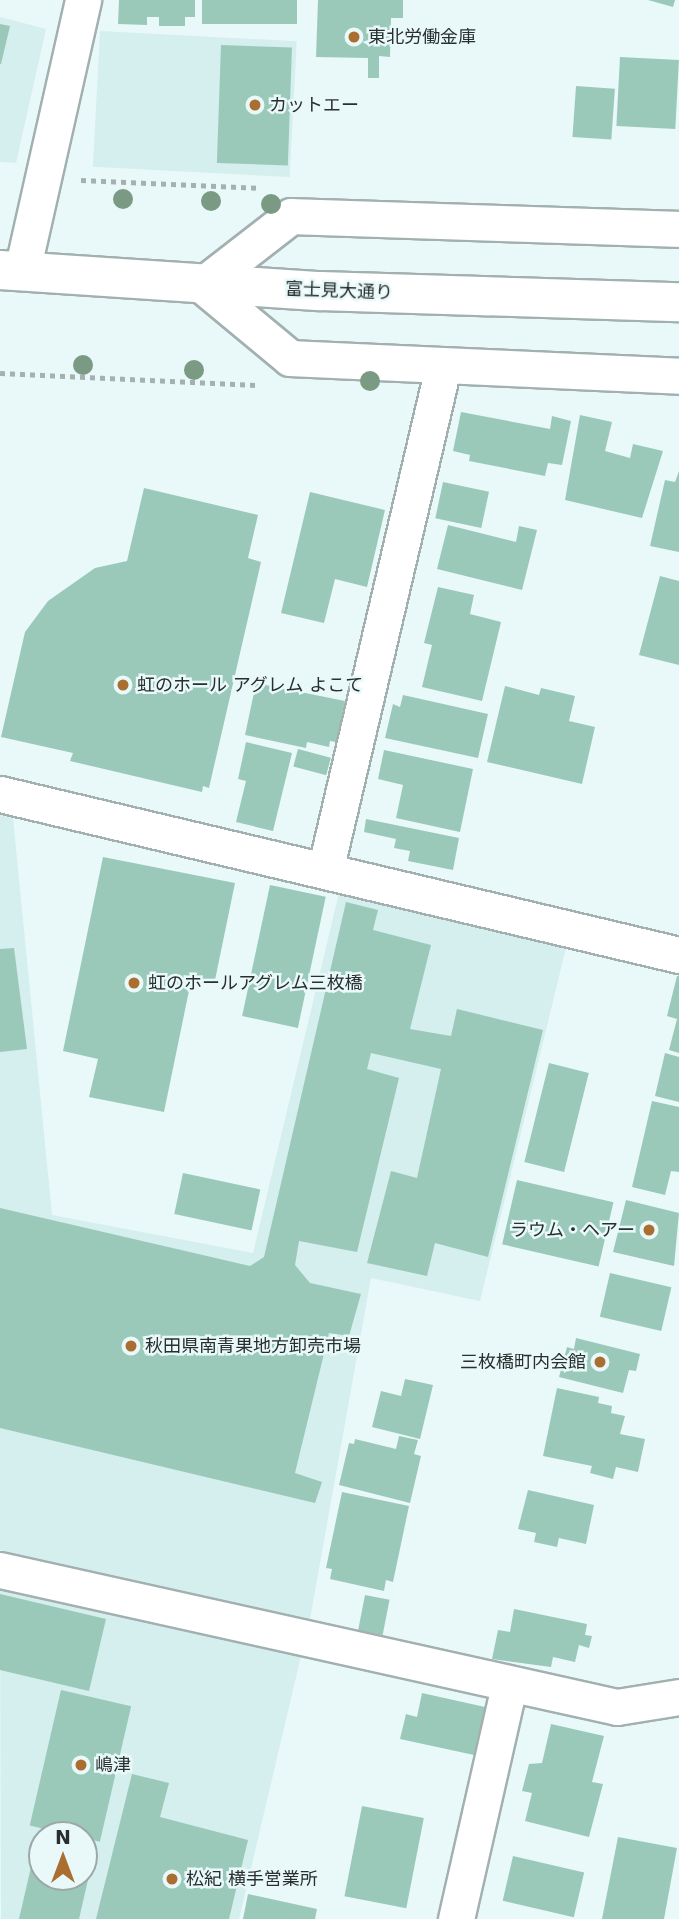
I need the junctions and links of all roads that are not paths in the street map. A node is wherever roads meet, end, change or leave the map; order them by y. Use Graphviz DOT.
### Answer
graph roads {
  1 [pos="83,0"];
  2 [pos="679,229"];
  3 [pos="11,271"];
  4 [pos="202,285"];
  5 [pos="679,302"];
  6 [pos="443,367"];
  7 [pos="679,376"];
  8 [pos="0,794"];
  9 [pos="325,872"];
  10 [pos="679,955"];
  11 [pos="0,1570"];
  12 [pos="509,1685"];
  13 [pos="679,1697"];
  14 [pos="456,1919"];
  1 -- 3 [label="street"];
  2 -- 4 [label="street"];
  3 -- 4 [label="street, 富士見大通り"];
  4 -- 5 [label="street, 富士見大通り"];
  4 -- 6 [label="street"];
  6 -- 7 [label="street"];
  6 -- 9 [label="street"];
  8 -- 9 [label="street"];
  9 -- 10 [label="street"];
  11 -- 12 [label="street"];
  12 -- 13 [label="street"];
  12 -- 14 [label="street"];
}
